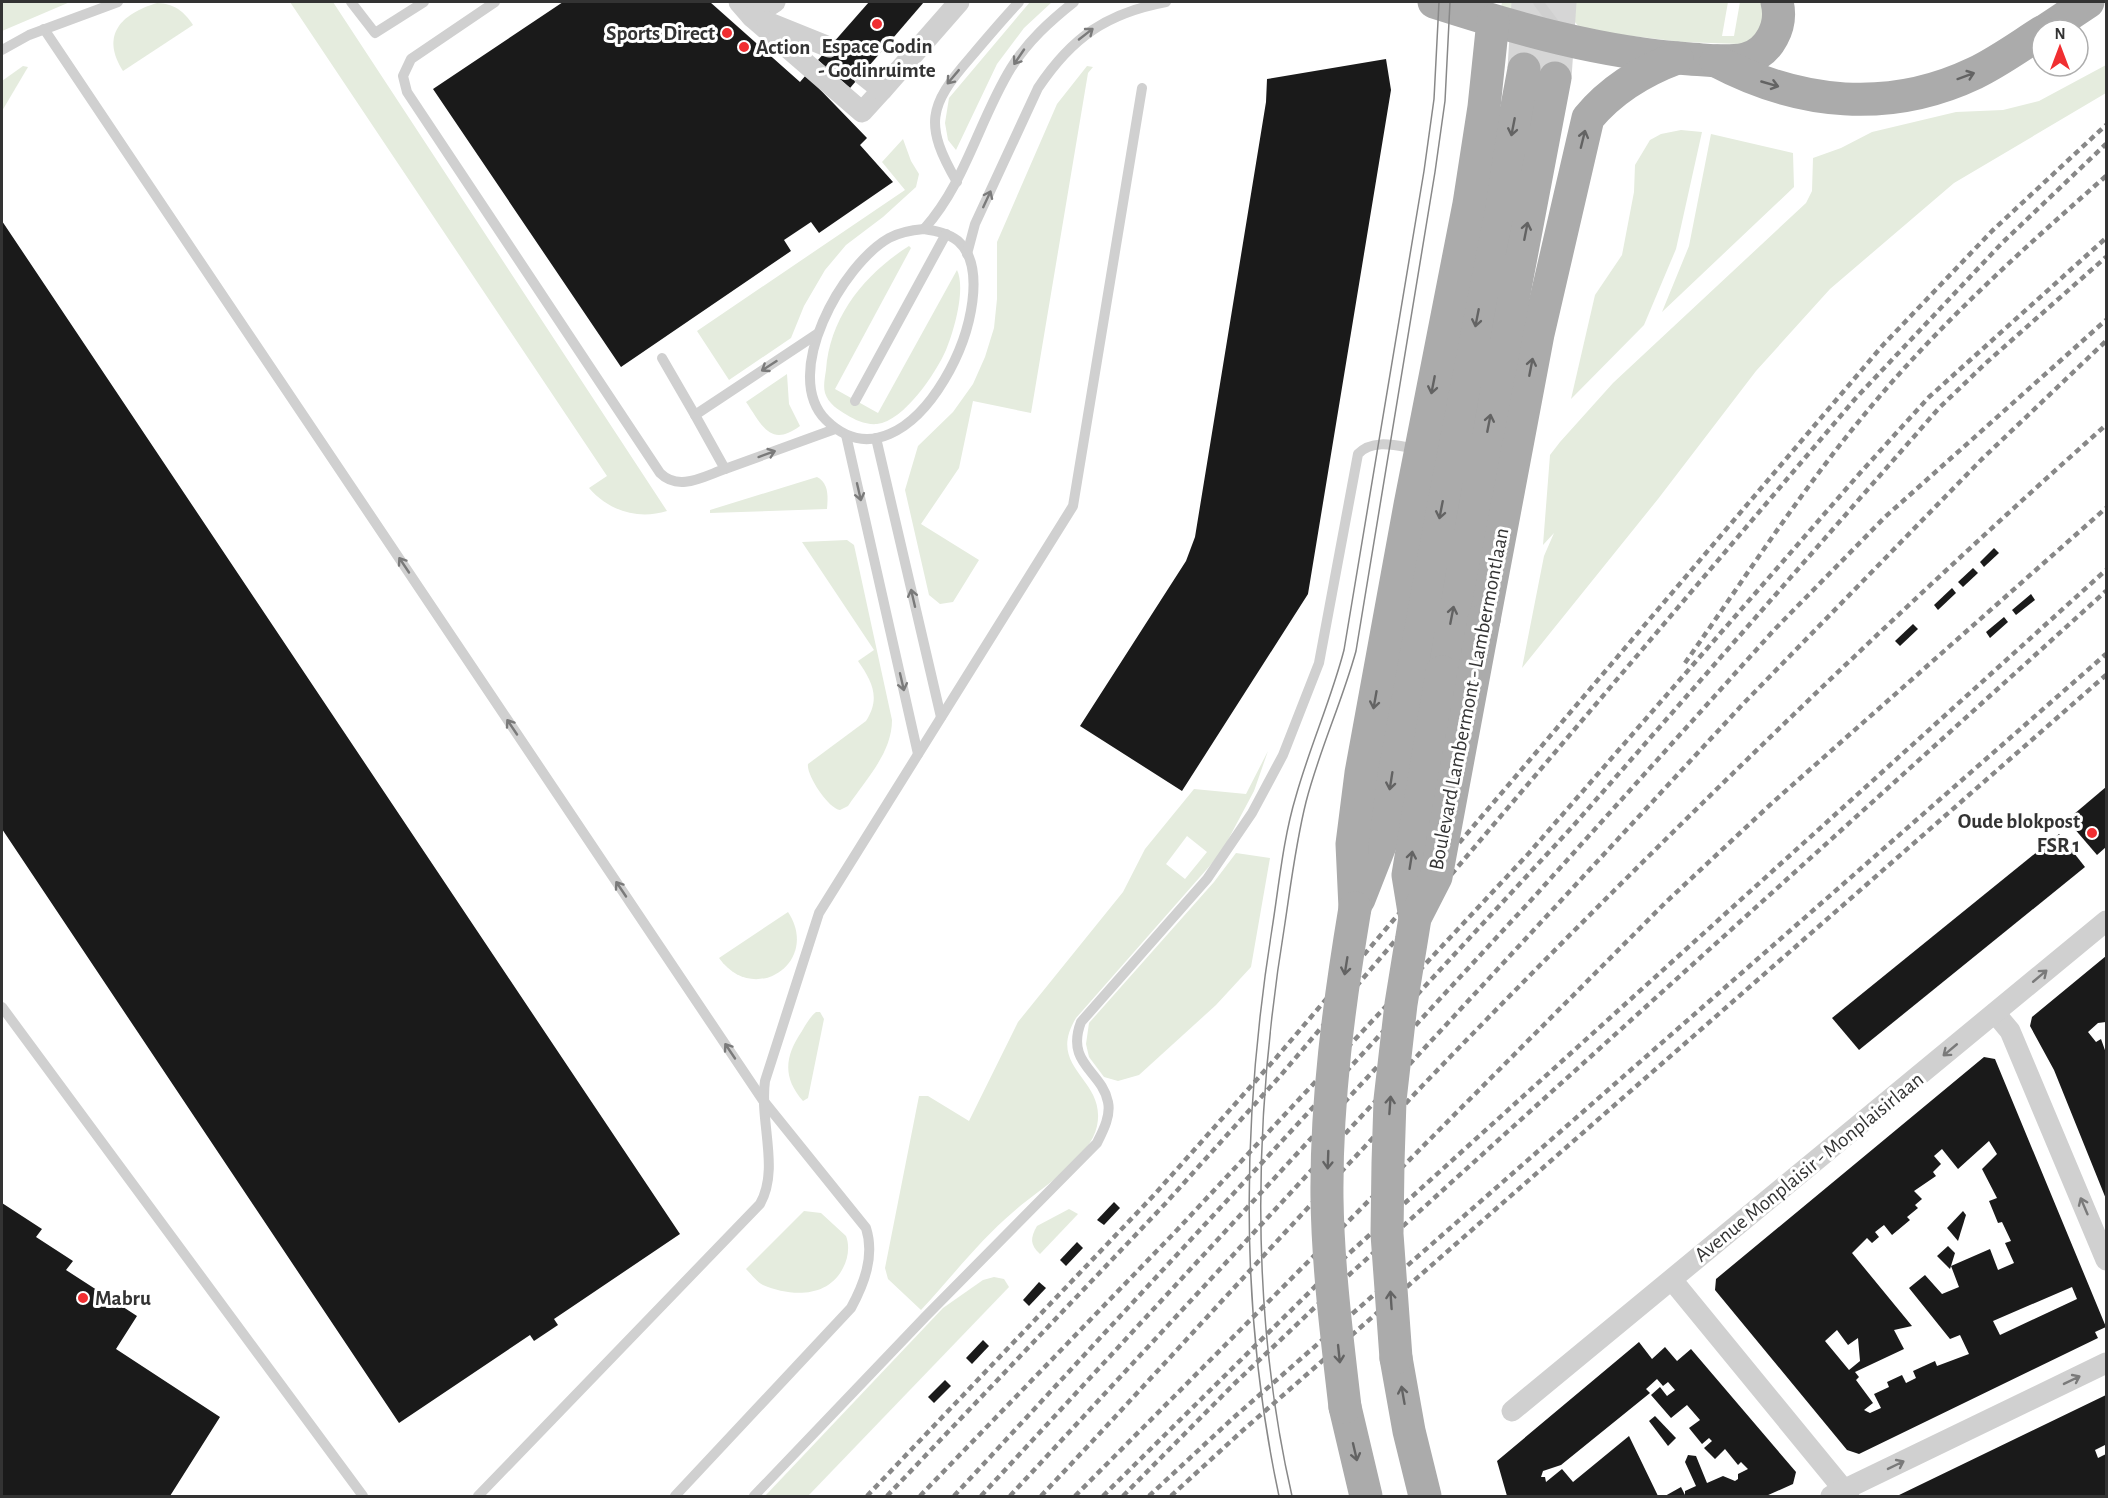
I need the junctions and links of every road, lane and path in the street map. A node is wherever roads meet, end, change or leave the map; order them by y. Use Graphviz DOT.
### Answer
graph roads {
  1 [pos="118,2"];
  2 [pos="351,2"];
  3 [pos="424,2"];
  4 [pos="495,2"];
  5 [pos="775,2"];
  6 [pos="959,2"];
  7 [pos="1019,2"];
  8 [pos="1074,2"];
  9 [pos="1167,2"];
  10 [pos="1434,2"];
  11 [pos="1538,2"];
  12 [pos="1777,2"];
  13 [pos="2088,2"];
  14 [pos="746,9"];
  15 [pos="1493,16"];
  16 [pos="2064,18"];
  17 [pos="44,29"];
  18 [pos="2030,39"];
  19 [pos="1568,40"];
  20 [pos="829,47"];
  21 [pos="2,50"];
  22 [pos="1677,58"];
  23 [pos="1716,61"];
  24 [pos="1524,69"];
  25 [pos="862,74"];
  26 [pos="1555,78"];
  27 [pos="1142,88"];
  28 [pos="882,90"];
  29 [pos="957,182"];
  30 [pos="924,229"];
  31 [pos="946,234"];
  32 [pos="967,254"];
  33 [pos="818,334"];
  34 [pos="662,358"];
  35 [pos="855,400"];
  36 [pos="695,415"];
  37 [pos="835,429"];
  38 [pos="846,435"];
  39 [pos="876,438"];
  40 [pos="1420,449"];
  41 [pos="725,469"];
  42 [pos="941,717"];
  43 [pos="918,754"];
  44 [pos="1355,908"];
  45 [pos="1415,918"];
  46 [pos="2106,921"];
  47 [pos="2,1007"];
  48 [pos="1995,1013"];
  49 [pos="762,1099"];
  50 [pos="2106,1260"];
  51 [pos="1672,1280"];
  52 [pos="2106,1363"];
  53 [pos="1512,1411"];
  54 [pos="1841,1495"];
  55 [pos="363,1497"];
  56 [pos="478,1497"];
  57 [pos="675,1497"];
  58 [pos="754,1497"];
  59 [pos="1366,1497"];
  60 [pos="1425,1497"];
  1 -- 17 [label="lane"];
  2 -- 3 [label="lane"];
  4 -- 41 [label="lane"];
  5 -- 14 [label="street"];
  6 -- 28 [label="street"];
  7 -- 29 [label="lane, one-way"];
  8 -- 29 [label="lane, one-way"];
  32 -- 9 [label="lane, one-way"];
  10 -- 15 [label="main road"];
  11 -- 19 [label="lane"];
  12 -- 23 [label="main road"];
  13 -- 16 [label="main road"];
  14 -- 20 [label="street"];
  14 -- 28 [label="street"];
  15 -- 19 [label="main road"];
  15 -- 40 [label="main road, one-way"];
  17 -- 21 [label="lane"];
  49 -- 17 [label="lane, one-way"];
  23 -- 18 [label="main road, one-way"];
  19 -- 22 [label="main road"];
  22 -- 23 [label="main road"];
  45 -- 22 [label="main road, Boulevard Lambermont - Lambermontlaan, one-way, bridge"];
  24 -- 44 [label="main road, one-way"];
  25 -- 28 [label="street"];
  45 -- 26 [label="main road, one-way, bridge"];
  27 -- 42 [label="lane"];
  29 -- 30 [label="lane"];
  30 -- 31 [label="lane"];
  30 -- 33 [label="lane"];
  31 -- 32 [label="lane"];
  31 -- 35 [label="lane"];
  32 -- 39 [label="lane"];
  33 -- 36 [label="lane, one-way"];
  33 -- 37 [label="lane"];
  34 -- 36 [label="lane"];
  36 -- 41 [label="lane"];
  37 -- 38 [label="lane"];
  41 -- 37 [label="lane, one-way"];
  38 -- 39 [label="lane"];
  38 -- 43 [label="lane, one-way"];
  42 -- 39 [label="lane, one-way"];
  40 -- 44 [label="main road, one-way"];
  40 -- 58 [label="lane"];
  42 -- 43 [label="lane"];
  43 -- 49 [label="lane"];
  44 -- 59 [label="main road, one-way, bridge"];
  60 -- 45 [label="main road, Boulevard Lambermont - Lambermontlaan, one-way, bridge"];
  48 -- 46 [label="street, Avenue Monplaisir - Monplaisirlaan, one-way"];
  47 -- 55 [label="lane"];
  50 -- 48 [label="street, one-way"];
  48 -- 51 [label="street, Avenue Monplaisir - Monplaisirlaan, one-way"];
  49 -- 56 [label="lane"];
  49 -- 57 [label="lane"];
  51 -- 53 [label="street, Avenue Monplaisir - Monplaisirlaan"];
  51 -- 54 [label="street"];
  54 -- 52 [label="street, one-way"];
}
